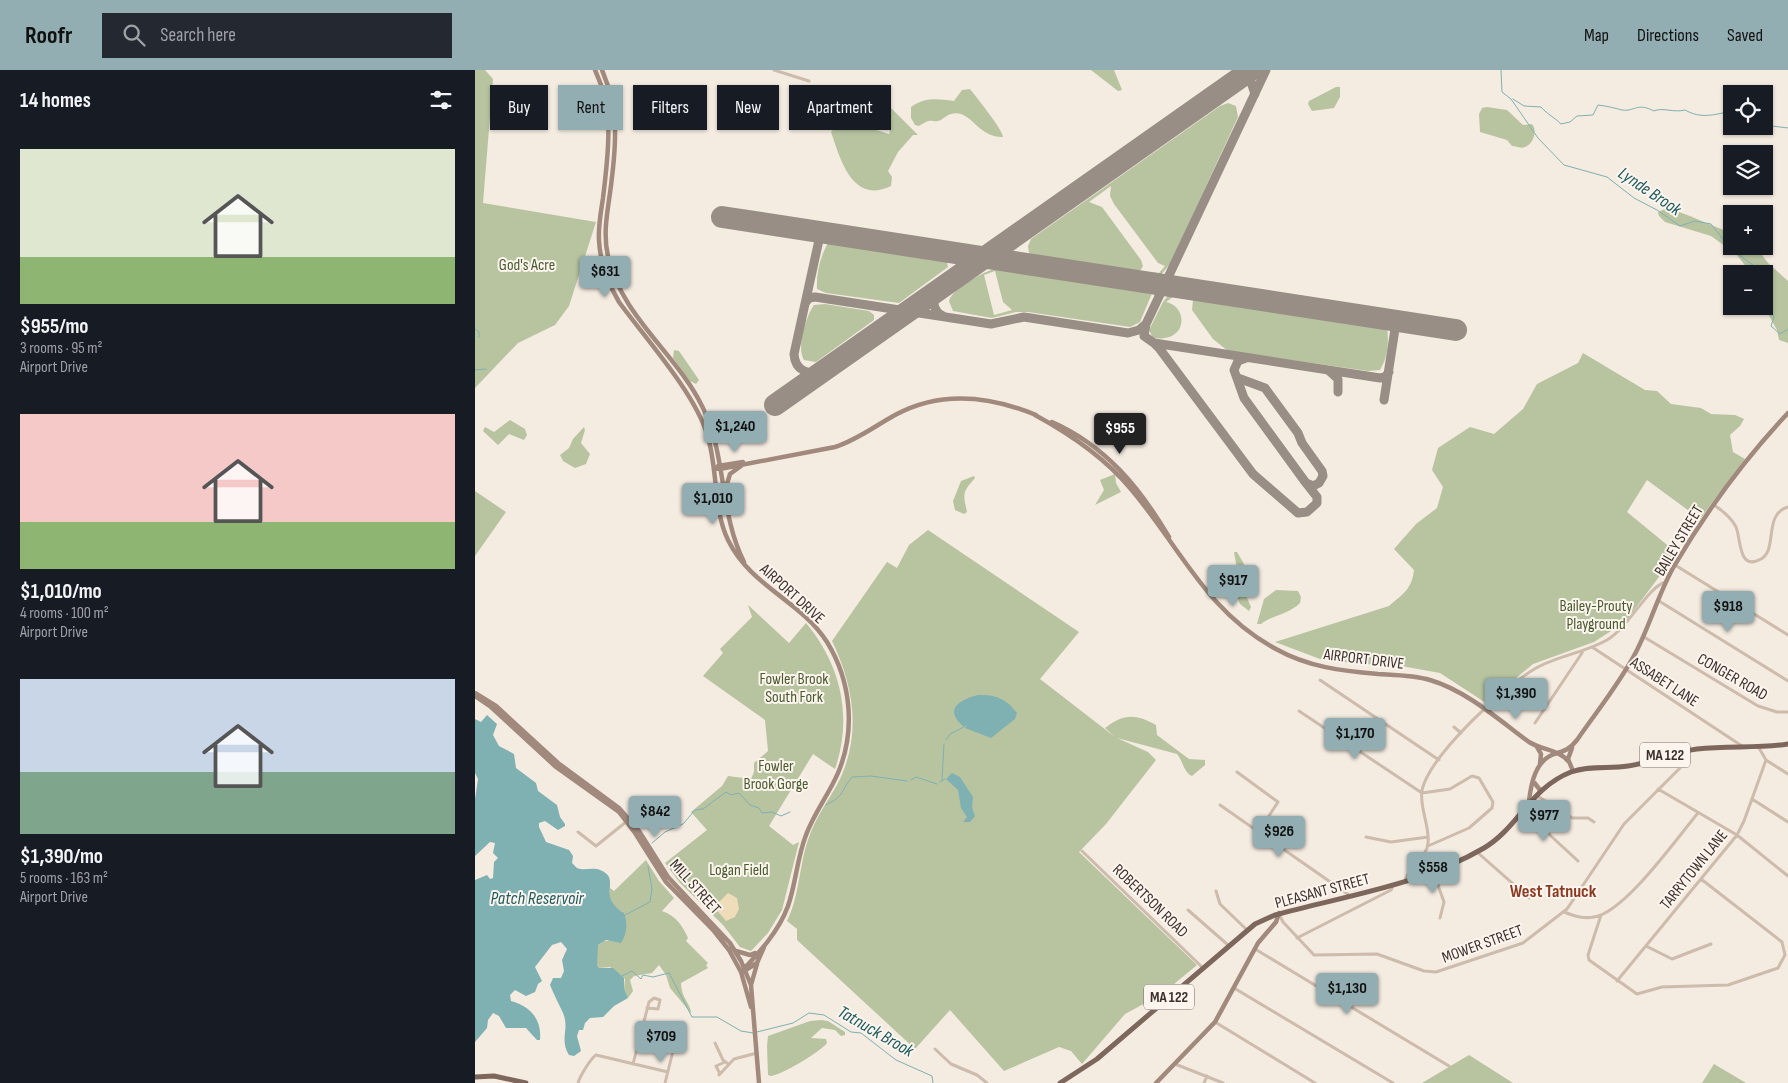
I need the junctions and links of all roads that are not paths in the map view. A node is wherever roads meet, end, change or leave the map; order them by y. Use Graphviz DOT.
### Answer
graph roads {
  1 [pos="595,70"];
  2 [pos="602,70"];
  3 [pos="775,70"];
  4 [pos="809,81"];
  5 [pos="1788,414"];
  6 [pos="718,452"];
  7 [pos="760,460"];
  8 [pos="740,462"];
  9 [pos="750,464"];
  10 [pos="718,467"];
  11 [pos="726,501"];
  12 [pos="1714,504"];
  13 [pos="1788,507"];
  14 [pos="1675,565"];
  15 [pos="747,568"];
  16 [pos="1666,582"];
  17 [pos="1659,601"];
  18 [pos="1788,635"];
  19 [pos="1644,637"];
  20 [pos="1592,647"];
  21 [pos="1585,650"];
  22 [pos="1625,671"];
  23 [pos="1320,680"];
  24 [pos="1788,681"];
  25 [pos="475,694"];
  26 [pos="1484,710"];
  27 [pos="1299,711"];
  28 [pos="1788,712"];
  29 [pos="506,719"];
  30 [pos="1535,724"];
  31 [pos="1454,727"];
  32 [pos="1461,733"];
  33 [pos="1727,736"];
  34 [pos="1788,744"];
  35 [pos="1572,746"];
  36 [pos="1537,747"];
  37 [pos="1729,747"];
  38 [pos="1745,748"];
  39 [pos="1759,748"];
  40 [pos="1685,750"];
  41 [pos="1557,754"];
  42 [pos="1439,760"];
  43 [pos="1765,760"];
  44 [pos="1569,762"];
  45 [pos="1540,766"];
  46 [pos="1237,772"];
  47 [pos="1573,772"];
  48 [pos="1788,774"];
  49 [pos="1533,780"];
  50 [pos="1658,789"];
  51 [pos="1538,792"];
  52 [pos="1421,793"];
  53 [pos="1752,799"];
  54 [pos="1529,801"];
  55 [pos="1220,805"];
  56 [pos="1523,810"];
  57 [pos="1698,813"];
  58 [pos="626,822"];
  59 [pos="1593,822"];
  60 [pos="1788,822"];
  61 [pos="1259,831"];
  62 [pos="578,832"];
  63 [pos="1737,835"];
  64 [pos="1366,837"];
  65 [pos="1428,837"];
  66 [pos="1427,846"];
  67 [pos="1082,851"];
  68 [pos="1476,852"];
  69 [pos="1578,861"];
  70 [pos="1433,870"];
  71 [pos="1788,876"];
  72 [pos="1701,879"];
  73 [pos="1408,880"];
  74 [pos="1394,884"];
  75 [pos="1216,891"];
  76 [pos="1349,895"];
  77 [pos="1529,898"];
  78 [pos="1187,910"];
  79 [pos="1564,912"];
  80 [pos="1279,914"];
  81 [pos="1601,916"];
  82 [pos="1440,918"];
  83 [pos="1247,929"];
  84 [pos="1297,938"];
  85 [pos="766,943"];
  86 [pos="1711,944"];
  87 [pos="1228,945"];
  88 [pos="1645,946"];
  89 [pos="1255,949"];
  90 [pos="735,951"];
  91 [pos="758,951"];
  92 [pos="757,963"];
  93 [pos="1202,967"];
  94 [pos="743,970"];
  95 [pos="1617,981"];
  96 [pos="751,985"];
  97 [pos="1234,988"];
  98 [pos="647,1008"];
  99 [pos="755,1018"];
  100 [pos="1215,1022"];
  101 [pos="715,1043"];
  102 [pos="674,1047"];
  103 [pos="935,1049"];
  104 [pos="757,1053"];
  105 [pos="726,1063"];
  106 [pos="633,1064"];
  107 [pos="1175,1064"];
  108 [pos="1449,1066"];
  109 [pos="668,1072"];
  110 [pos="1207,1076"];
  111 [pos="475,1077"];
  112 [pos="526,1083"];
  113 [pos="578,1083"];
  114 [pos="665,1083"];
  115 [pos="759,1083"];
  116 [pos="987,1083"];
  117 [pos="1060,1083"];
  118 [pos="1156,1083"];
  119 [pos="1204,1083"];
  120 [pos="1223,1083"];
  121 [pos="1315,1083"];
  122 [pos="1393,1083"];
  1 -- 10 [label="main road"];
  2 -- 6 [label="main road"];
  3 -- 4 [label="street"];
  5 -- 12 [label="main road, BAILEY STREET"];
  6 -- 8 [label="main road"];
  6 -- 10 [label="main road"];
  7 -- 8 [label="main road, AIRPORT DRIVE"];
  7 -- 9 [label="main road, AIRPORT DRIVE"];
  7 -- 26 [label="main road, AIRPORT DRIVE"];
  8 -- 10 [label="main road, AIRPORT DRIVE"];
  9 -- 10 [label="main road, AIRPORT DRIVE"];
  9 -- 11 [label="main road, AIRPORT DRIVE"];
  10 -- 11 [label="main road, AIRPORT DRIVE"];
  10 -- 15 [label="main road, AIRPORT DRIVE"];
  11 -- 15 [label="main road, AIRPORT DRIVE"];
  12 -- 13 [label="street"];
  12 -- 14 [label="main road, BAILEY STREET"];
  14 -- 16 [label="main road, BAILEY STREET"];
  14 -- 18 [label="street"];
  15 -- 85 [label="main road, AIRPORT DRIVE"];
  16 -- 17 [label="main road, BAILEY STREET"];
  16 -- 20 [label="street"];
  17 -- 19 [label="main road, BAILEY STREET"];
  17 -- 24 [label="street"];
  19 -- 22 [label="main road, BAILEY STREET"];
  19 -- 28 [label="street, CONGER ROAD"];
  20 -- 21 [label="street"];
  20 -- 22 [label="street, ASSABET LANE"];
  21 -- 26 [label="street"];
  21 -- 30 [label="street"];
  22 -- 33 [label="street, ASSABET LANE"];
  22 -- 35 [label="main road, BAILEY STREET"];
  23 -- 42 [label="street"];
  25 -- 29 [label="main road, MILL STREET"];
  26 -- 32 [label="street"];
  26 -- 36 [label="main road, AIRPORT DRIVE"];
  27 -- 52 [label="street"];
  29 -- 58 [label="main road, MILL STREET"];
  29 -- 90 [label="main road, MILL STREET"];
  31 -- 32 [label="street"];
  32 -- 42 [label="street"];
  33 -- 37 [label="street"];
  33 -- 38 [label="street, ASSABET LANE"];
  34 -- 39 [label="main road, PLEASANT STREET / MA 122"];
  35 -- 41 [label="main road, BAILEY STREET"];
  35 -- 44 [label="main road, BAILEY STREET"];
  36 -- 41 [label="main road, AIRPORT DRIVE"];
  36 -- 45 [label="main road"];
  37 -- 38 [label="main road, PLEASANT STREET / MA 122"];
  37 -- 40 [label="main road, PLEASANT STREET / MA 122"];
  38 -- 39 [label="main road, PLEASANT STREET / MA 122"];
  39 -- 43 [label="street"];
  40 -- 47 [label="main road, PLEASANT STREET / MA 122"];
  40 -- 50 [label="street, MOWER STREET"];
  41 -- 44 [label="main road, AIRPORT DRIVE"];
  41 -- 45 [label="main road"];
  42 -- 52 [label="street"];
  43 -- 48 [label="street"];
  43 -- 53 [label="street, TARRYTOWN LANE"];
  44 -- 47 [label="main road"];
  45 -- 49 [label="main road"];
  46 -- 61 [label="street"];
  47 -- 51 [label="main road, PLEASANT STREET / MA 122"];
  49 -- 51 [label="main road"];
  49 -- 54 [label="main road"];
  50 -- 57 [label="street"];
  50 -- 79 [label="street, MOWER STREET"];
  51 -- 54 [label="main road, PLEASANT STREET / MA 122"];
  51 -- 59 [label="street"];
  52 -- 65 [label="street"];
  52 -- 66 [label="street"];
  53 -- 60 [label="street"];
  53 -- 63 [label="street, TARRYTOWN LANE"];
  54 -- 56 [label="main road, PLEASANT STREET / MA 122"];
  55 -- 61 [label="street"];
  56 -- 68 [label="main road, PLEASANT STREET / MA 122"];
  56 -- 69 [label="street"];
  57 -- 63 [label="street"];
  57 -- 81 [label="street"];
  58 -- 62 [label="street"];
  58 -- 94 [label="main road, MILL STREET"];
  61 -- 76 [label="street"];
  63 -- 71 [label="street"];
  63 -- 72 [label="street, TARRYTOWN LANE"];
  64 -- 65 [label="street"];
  65 -- 66 [label="street"];
  66 -- 73 [label="street"];
  67 -- 93 [label="street, ROBERTSON ROAD"];
  68 -- 70 [label="main road, PLEASANT STREET / MA 122"];
  68 -- 77 [label="street"];
  70 -- 73 [label="main road, PLEASANT STREET / MA 122"];
  70 -- 82 [label="street"];
  72 -- 88 [label="street, TARRYTOWN LANE"];
  72 -- 95 [label="street"];
  73 -- 74 [label="main road, PLEASANT STREET / MA 122"];
  74 -- 76 [label="main road, PLEASANT STREET / MA 122"];
  74 -- 84 [label="street"];
  75 -- 83 [label="street"];
  76 -- 80 [label="main road, PLEASANT STREET / MA 122"];
  78 -- 87 [label="street"];
  79 -- 81 [label="street"];
  79 -- 84 [label="street, MOWER STREET"];
  80 -- 83 [label="main road, PLEASANT STREET / MA 122"];
  80 -- 84 [label="street, MOWER STREET"];
  80 -- 89 [label="main road"];
  81 -- 95 [label="street"];
  83 -- 87 [label="main road, PLEASANT STREET / MA 122"];
  85 -- 91 [label="main road, AIRPORT DRIVE"];
  85 -- 92 [label="main road, AIRPORT DRIVE"];
  86 -- 88 [label="street"];
  87 -- 93 [label="main road, PLEASANT STREET / MA 122"];
  88 -- 95 [label="street, TARRYTOWN LANE"];
  89 -- 97 [label="main road"];
  89 -- 108 [label="street"];
  90 -- 91 [label="main road"];
  90 -- 94 [label="main road, MILL STREET"];
  91 -- 94 [label="main road, AIRPORT DRIVE"];
  92 -- 94 [label="main road"];
  92 -- 96 [label="main road, AIRPORT DRIVE"];
  93 -- 117 [label="main road, PLEASANT STREET / MA 122"];
  94 -- 96 [label="main road, MILL STREET"];
  94 -- 99 [label="main road, MILL STREET"];
  96 -- 99 [label="main road, MILL STREET"];
  97 -- 100 [label="main road"];
  97 -- 122 [label="street"];
  98 -- 98 [label="street"];
  98 -- 106 [label="street"];
  99 -- 104 [label="main road, MILL STREET"];
  100 -- 107 [label="main road"];
  100 -- 121 [label="street"];
  101 -- 105 [label="street"];
  102 -- 109 [label="street"];
  103 -- 116 [label="street"];
  104 -- 105 [label="street"];
  104 -- 115 [label="main road, MILL STREET"];
  105 -- 105 [label="street"];
  106 -- 109 [label="street"];
  106 -- 113 [label="street"];
  107 -- 110 [label="street"];
  107 -- 118 [label="main road"];
  109 -- 114 [label="street"];
  110 -- 119 [label="street"];
  110 -- 120 [label="street"];
  111 -- 112 [label="main road"];
}
